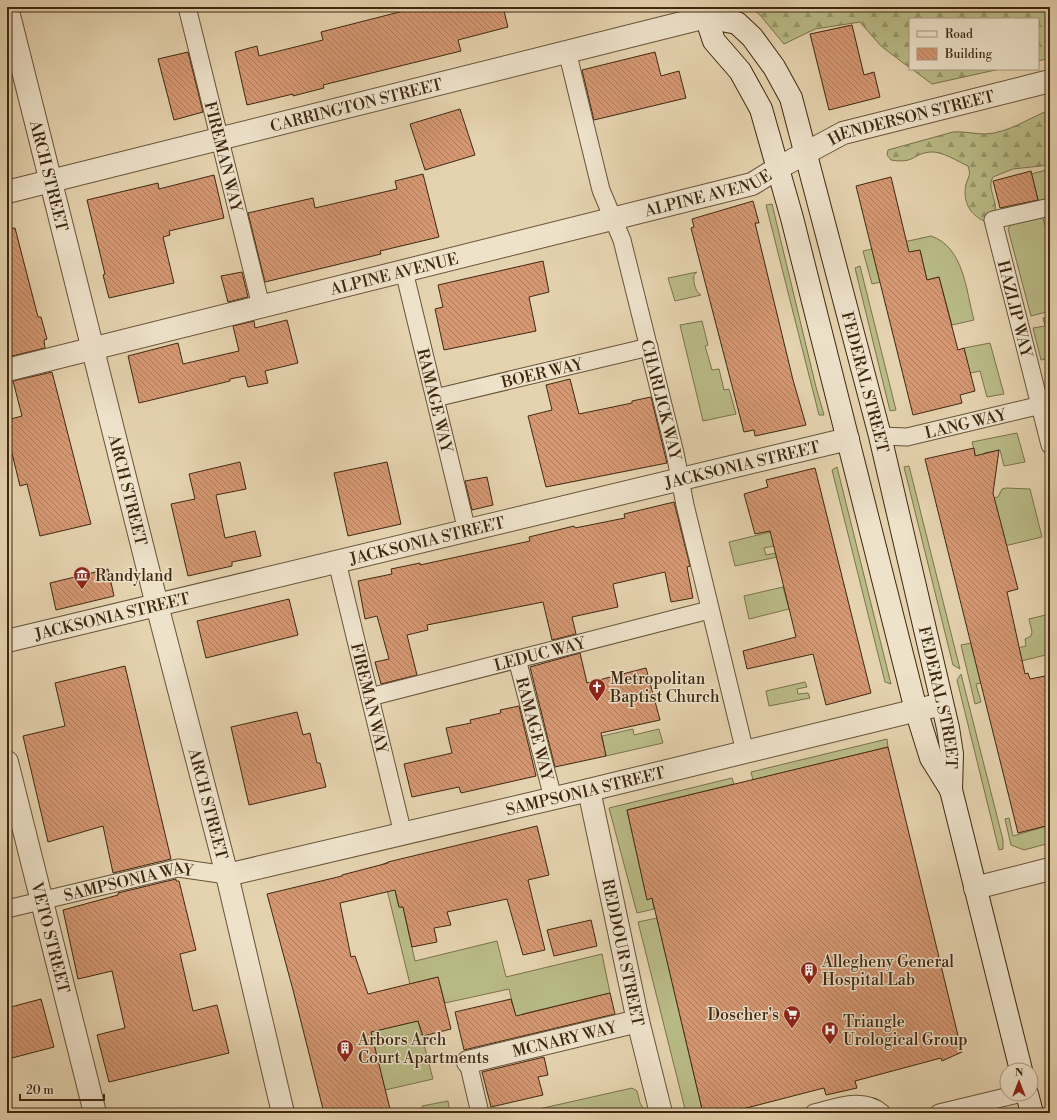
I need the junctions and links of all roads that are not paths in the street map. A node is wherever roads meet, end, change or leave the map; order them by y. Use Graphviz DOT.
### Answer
graph roads {
  1 [pos="7,7"];
  2 [pos="187,7"];
  3 [pos="700,12"];
  4 [pos="567,52"];
  5 [pos="1050,81"];
  6 [pos="220,139"];
  7 [pos="806,152"];
  8 [pos="778,168"];
  9 [pos="51,181"];
  10 [pos="7,192"];
  11 [pos="1050,206"];
  12 [pos="613,219"];
  13 [pos="404,271"];
  14 [pos="261,306"];
  15 [pos="649,347"];
  16 [pos="93,348"];
  17 [pos="7,370"];
  18 [pos="435,398"];
  19 [pos="1045,404"];
  20 [pos="880,436"];
  21 [pos="848,439"];
  22 [pos="1050,445"];
  23 [pos="680,480"];
  24 [pos="467,530"];
  25 [pos="337,562"];
  26 [pos="157,605"];
  27 [pos="709,610"];
  28 [pos="7,641"];
  29 [pos="517,659"];
  30 [pos="370,697"];
  31 [pos="942,704"];
  32 [pos="916,710"];
  33 [pos="745,752"];
  34 [pos="7,762"];
  35 [pos="589,790"];
  36 [pos="951,790"];
  37 [pos="553,798"];
  38 [pos="403,834"];
  39 [pos="1050,869"];
  40 [pos="227,875"];
  41 [pos="975,888"];
  42 [pos="42,900"];
  43 [pos="7,909"];
  44 [pos="638,1021"];
  45 [pos="468,1062"];
  46 [pos="1019,1062"];
  47 [pos="999,1099"];
  48 [pos="1029,1102"];
  49 [pos="95,1113"];
  50 [pos="284,1113"];
  51 [pos="480,1113"];
  52 [pos="661,1113"];
  53 [pos="814,1113"];
  54 [pos="882,1113"];
  55 [pos="939,1113"];
  56 [pos="1032,1113"];
  1 -- 9 [label="street, ARCH STREET"];
  2 -- 6 [label="lane, FIREMAN WAY"];
  3 -- 4 [label="street, CARRINGTON STREET"];
  3 -- 7 [label="street, FEDERAL STREET"];
  3 -- 8 [label="street, FEDERAL STREET"];
  4 -- 6 [label="street, CARRINGTON STREET"];
  4 -- 12 [label="lane, CHARLICK WAY"];
  5 -- 7 [label="street, HENDERSON STREET"];
  6 -- 9 [label="street, CARRINGTON STREET"];
  6 -- 14 [label="lane, FIREMAN WAY"];
  7 -- 8 [label="street, HENDERSON STREET"];
  7 -- 20 [label="street, FEDERAL STREET"];
  8 -- 12 [label="street, ALPINE AVENUE"];
  8 -- 21 [label="street, FEDERAL STREET"];
  9 -- 10 [label="street, CARRINGTON STREET"];
  9 -- 16 [label="street, ARCH STREET"];
  11 -- 19 [label="lane, HAZLIP WAY"];
  12 -- 13 [label="street, ALPINE AVENUE"];
  12 -- 15 [label="lane, CHARLICK WAY"];
  13 -- 14 [label="street, ALPINE AVENUE"];
  13 -- 18 [label="lane, RAMAGE WAY"];
  14 -- 16 [label="street, ALPINE AVENUE"];
  15 -- 18 [label="lane, BOER WAY"];
  15 -- 23 [label="lane, CHARLICK WAY"];
  16 -- 17 [label="street, ALPINE AVENUE"];
  16 -- 26 [label="street, ARCH STREET"];
  18 -- 24 [label="lane, RAMAGE WAY"];
  19 -- 20 [label="lane, LANG WAY"];
  19 -- 22 [label="lane, HAZLIP WAY"];
  20 -- 21 [label="street, JACKSONIA STREET"];
  20 -- 31 [label="street, FEDERAL STREET"];
  21 -- 23 [label="street, JACKSONIA STREET"];
  21 -- 32 [label="street, FEDERAL STREET"];
  23 -- 24 [label="street, JACKSONIA STREET"];
  23 -- 27 [label="lane, CHARLICK WAY"];
  24 -- 25 [label="street, JACKSONIA STREET"];
  25 -- 26 [label="street, JACKSONIA STREET"];
  25 -- 30 [label="lane, FIREMAN WAY"];
  26 -- 28 [label="street, JACKSONIA STREET"];
  26 -- 40 [label="street, ARCH STREET"];
  27 -- 29 [label="lane, LEDUC WAY"];
  27 -- 33 [label="lane, CHARLICK WAY"];
  29 -- 30 [label="lane, LEDUC WAY"];
  29 -- 37 [label="lane, RAMAGE WAY"];
  30 -- 38 [label="lane, FIREMAN WAY"];
  31 -- 32 [label="street, SAMPSONIA STREET"];
  31 -- 36 [label="street, FEDERAL STREET"];
  32 -- 33 [label="street, SAMPSONIA STREET"];
  32 -- 36 [label="street, FEDERAL STREET"];
  33 -- 35 [label="street, SAMPSONIA STREET"];
  34 -- 42 [label="street, VETO STREET"];
  35 -- 37 [label="street, SAMPSONIA STREET"];
  35 -- 44 [label="street, REDDOUR STREET"];
  36 -- 41 [label="street, FEDERAL STREET"];
  37 -- 38 [label="street, SAMPSONIA STREET"];
  38 -- 40 [label="street, SAMPSONIA STREET"];
  39 -- 41 [label="street"];
  40 -- 42 [label="lane, SAMPSONIA WAY"];
  40 -- 50 [label="street, ARCH STREET"];
  41 -- 46 [label="street, FEDERAL STREET"];
  42 -- 43 [label="lane, SAMPSONIA WAY"];
  42 -- 49 [label="street, VETO STREET"];
  44 -- 45 [label="street, MCNARY WAY"];
  44 -- 52 [label="street, REDDOUR STREET"];
  45 -- 51 [label="lane"];
  47 -- 55 [label="lane"];
  48 -- 56 [label="street"];
  53 -- 54 [label="lane"];
}
